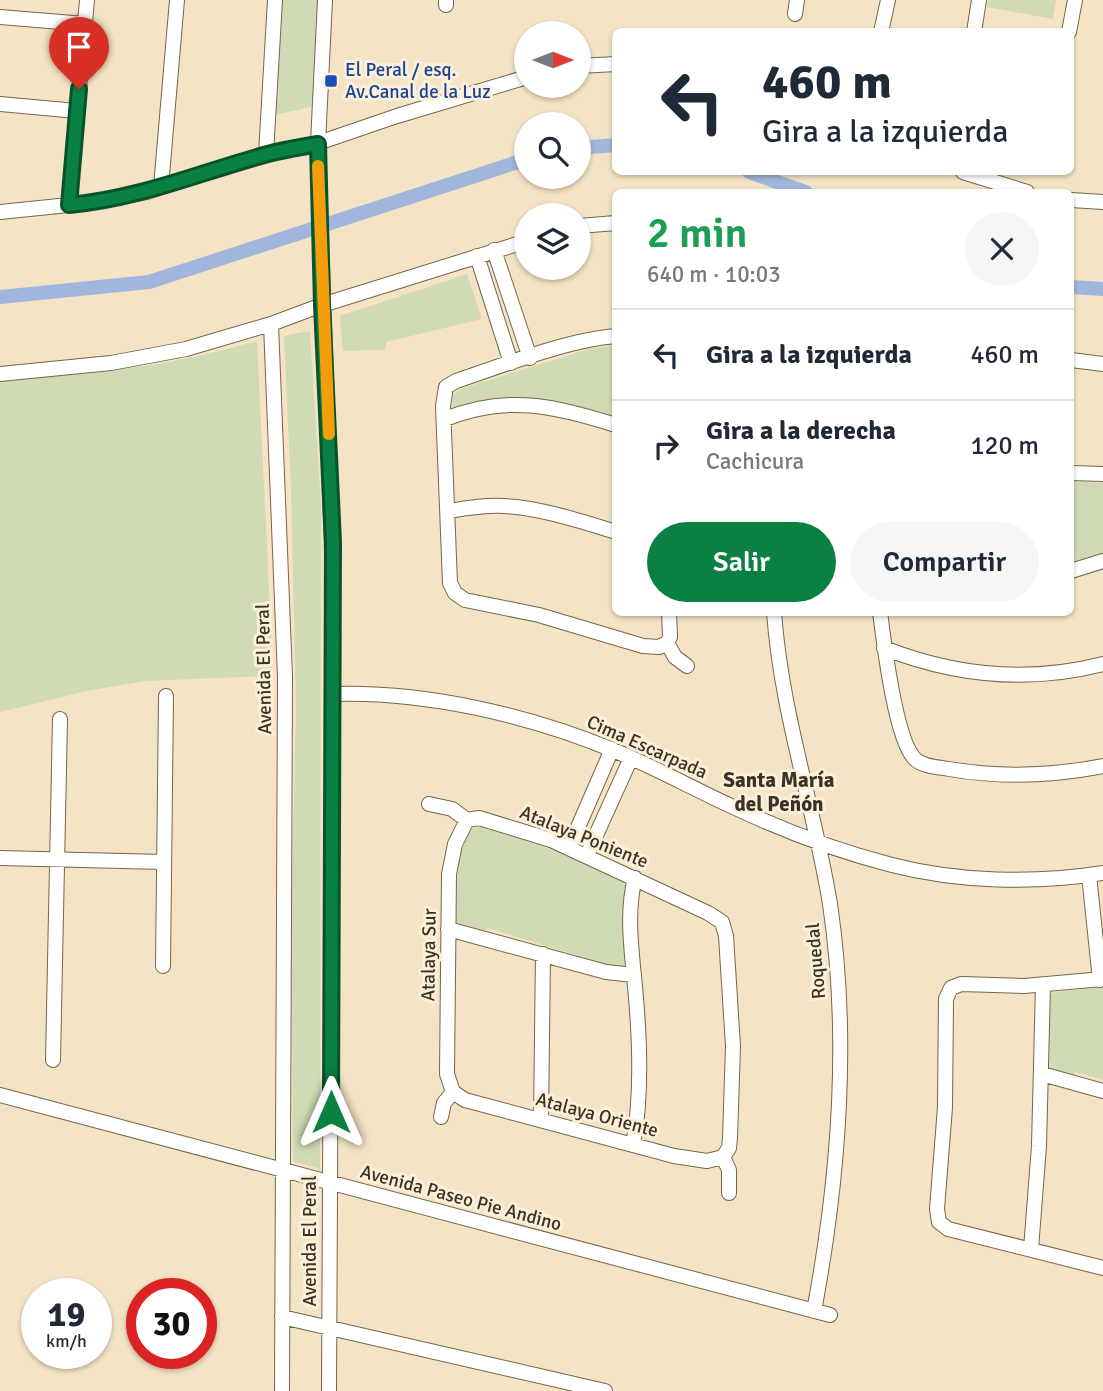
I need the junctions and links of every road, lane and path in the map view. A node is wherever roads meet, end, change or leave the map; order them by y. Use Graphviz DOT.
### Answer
graph roads {
  1 [pos="87,0"];
  2 [pos="177,0"];
  3 [pos="275,0"];
  4 [pos="325,0"];
  5 [pos="888,0"];
  6 [pos="979,0"];
  7 [pos="1074,0"];
  8 [pos="0,17"];
  9 [pos="85,24"];
  10 [pos="882,28"];
  11 [pos="975,28"];
  12 [pos="1070,28"];
  13 [pos="612,64"];
  14 [pos="592,65"];
  15 [pos="514,81"];
  16 [pos="0,104"];
  17 [pos="78,111"];
  18 [pos="318,144"];
  19 [pos="266,154"];
  20 [pos="973,175"];
  21 [pos="161,187"];
  22 [pos="1017,189"];
  23 [pos="1074,200"];
  24 [pos="1103,202"];
  25 [pos="69,205"];
  26 [pos="0,212"];
  27 [pos="612,223"];
  28 [pos="591,225"];
  29 [pos="514,245"];
  30 [pos="494,250"];
  31 [pos="477,256"];
  32 [pos="322,305"];
  33 [pos="271,324"];
  34 [pos="612,337"];
  35 [pos="530,358"];
  36 [pos="1074,360"];
  37 [pos="511,363"];
  38 [pos="1099,363"];
  39 [pos="0,374"];
  40 [pos="444,419"];
  41 [pos="612,424"];
  42 [pos="1074,473"];
  43 [pos="1103,474"];
  44 [pos="449,511"];
  45 [pos="612,531"];
  46 [pos="1103,561"];
  47 [pos="1074,570"];
  48 [pos="669,616"];
  49 [pos="774,616"];
  50 [pos="880,616"];
  51 [pos="667,643"];
  52 [pos="884,648"];
  53 [pos="1103,664"];
  54 [pos="687,666"];
  55 [pos="334,694"];
  56 [pos="166,696"];
  57 [pos="60,719"];
  58 [pos="612,750"];
  59 [pos="631,758"];
  60 [pos="1103,766"];
  61 [pos="429,804"];
  62 [pos="467,820"];
  63 [pos="819,842"];
  64 [pos="569,848"];
  65 [pos="587,855"];
  66 [pos="0,858"];
  67 [pos="57,859"];
  68 [pos="164,862"];
  69 [pos="1096,874"];
  70 [pos="635,878"];
  71 [pos="448,929"];
  72 [pos="543,954"];
  73 [pos="163,966"];
  74 [pos="634,975"];
  75 [pos="1101,979"];
  76 [pos="1043,985"];
  77 [pos="53,1060"];
  78 [pos="1042,1074"];
  79 [pos="1103,1091"];
  80 [pos="453,1092"];
  81 [pos="0,1095"];
  82 [pos="441,1117"];
  83 [pos="541,1119"];
  84 [pos="633,1145"];
  85 [pos="723,1157"];
  86 [pos="284,1171"];
  87 [pos="330,1183"];
  88 [pos="729,1193"];
  89 [pos="1031,1249"];
  90 [pos="1103,1268"];
  91 [pos="814,1311"];
  92 [pos="830,1315"];
  93 [pos="282,1317"];
  94 [pos="329,1327"];
  95 [pos="282,1391"];
  96 [pos="329,1391"];
  97 [pos="605,1391"];
  1 -- 9 [label="street"];
  2 -- 21 [label="street"];
  3 -- 19 [label="street"];
  4 -- 18 [label="street, Avenida El Peral"];
  5 -- 10 [label="street"];
  6 -- 11 [label="street"];
  7 -- 12 [label="street"];
  8 -- 9 [label="street"];
  9 -- 17 [label="street"];
  13 -- 14 [label="street"];
  15 -- 18 [label="street"];
  16 -- 17 [label="street"];
  17 -- 25 [label="street"];
  18 -- 19 [label="street"];
  18 -- 32 [label="street, Avenida El Peral"];
  19 -- 21 [label="street"];
  20 -- 22 [label="street"];
  21 -- 25 [label="street"];
  23 -- 24 [label="street"];
  25 -- 26 [label="street"];
  27 -- 28 [label="street"];
  29 -- 30 [label="street"];
  30 -- 31 [label="street"];
  30 -- 35 [label="street"];
  31 -- 32 [label="street"];
  31 -- 37 [label="street"];
  32 -- 33 [label="street"];
  32 -- 55 [label="street, Avenida El Peral"];
  33 -- 39 [label="street"];
  33 -- 86 [label="street, Avenida El Peral"];
  34 -- 35 [label="street"];
  35 -- 37 [label="street"];
  36 -- 38 [label="street"];
  37 -- 40 [label="street"];
  40 -- 41 [label="street"];
  40 -- 44 [label="street"];
  42 -- 43 [label="street"];
  44 -- 45 [label="street"];
  44 -- 51 [label="street"];
  46 -- 47 [label="street"];
  48 -- 51 [label="street"];
  49 -- 63 [label="street, Roquedal"];
  50 -- 52 [label="street"];
  51 -- 54 [label="street"];
  52 -- 53 [label="street"];
  52 -- 60 [label="street"];
  55 -- 58 [label="street, Cima Escarpada"];
  55 -- 87 [label="street, Avenida El Peral"];
  56 -- 68 [label="street"];
  57 -- 67 [label="street"];
  58 -- 59 [label="street, Cima Escarpada"];
  58 -- 64 [label="street"];
  59 -- 63 [label="street, Cima Escarpada"];
  59 -- 65 [label="street"];
  61 -- 62 [label="street, Atalaya Poniente"];
  62 -- 64 [label="street, Atalaya Poniente"];
  62 -- 71 [label="street, Atalaya Sur"];
  63 -- 69 [label="street, Cima Escarpada"];
  63 -- 91 [label="street, Roquedal"];
  64 -- 65 [label="street, Atalaya Poniente"];
  65 -- 70 [label="street, Atalaya Poniente"];
  66 -- 67 [label="street"];
  67 -- 68 [label="street"];
  67 -- 77 [label="street"];
  68 -- 73 [label="street"];
  69 -- 75 [label="street"];
  70 -- 74 [label="street"];
  70 -- 85 [label="street, Atalaya Poniente"];
  71 -- 72 [label="street"];
  71 -- 80 [label="street, Atalaya Sur"];
  72 -- 74 [label="street"];
  72 -- 83 [label="street"];
  74 -- 84 [label="street"];
  75 -- 76 [label="street"];
  76 -- 78 [label="street"];
  76 -- 89 [label="street"];
  78 -- 79 [label="street"];
  78 -- 89 [label="street"];
  80 -- 82 [label="street"];
  80 -- 83 [label="street, Atalaya Oriente"];
  81 -- 86 [label="street, Avenida Paseo Pie Andino"];
  83 -- 84 [label="street, Atalaya Oriente"];
  84 -- 85 [label="street, Atalaya Oriente"];
  85 -- 88 [label="street"];
  86 -- 87 [label="street, Avenida Paseo Pie Andino"];
  86 -- 93 [label="street, Avenida El Peral"];
  87 -- 91 [label="street, Avenida Paseo Pie Andino"];
  87 -- 94 [label="street, Avenida El Peral"];
  89 -- 90 [label="street"];
  91 -- 92 [label="street, Avenida Paseo Pie Andino"];
  93 -- 94 [label="street"];
  93 -- 95 [label="street, Avenida El Peral"];
  94 -- 96 [label="street, Avenida El Peral"];
  94 -- 97 [label="street"];
}
